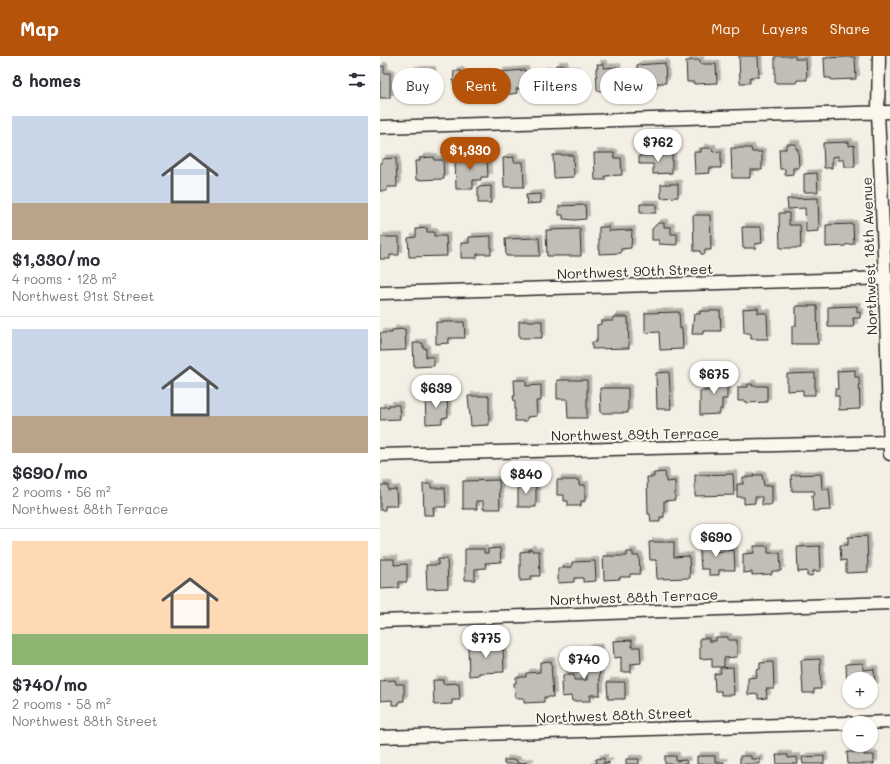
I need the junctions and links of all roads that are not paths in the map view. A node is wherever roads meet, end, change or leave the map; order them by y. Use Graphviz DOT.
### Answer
graph roads {
  1 [pos="879,56"];
  2 [pos="884,112"];
  3 [pos="380,127"];
  4 [pos="888,278"];
  5 [pos="380,293"];
  6 [pos="890,446"];
  7 [pos="380,455"];
  8 [pos="890,603"];
  9 [pos="380,621"];
  10 [pos="878,722"];
  11 [pos="890,722"];
  12 [pos="842,723"];
  13 [pos="380,737"];
  1 -- 2 [label="street, Northwest 18th Avenue"];
  2 -- 3 [label="street"];
  2 -- 4 [label="street, Northwest 18th Avenue"];
  4 -- 5 [label="street, Northwest 90th Street"];
  4 -- 6 [label="street, Northwest 18th Avenue"];
  6 -- 7 [label="street, Northwest 89th Terrace"];
  8 -- 9 [label="street, Northwest 88th Terrace"];
  10 -- 11 [label="street"];
  12 -- 13 [label="street, Northwest 88th Street"];
}
